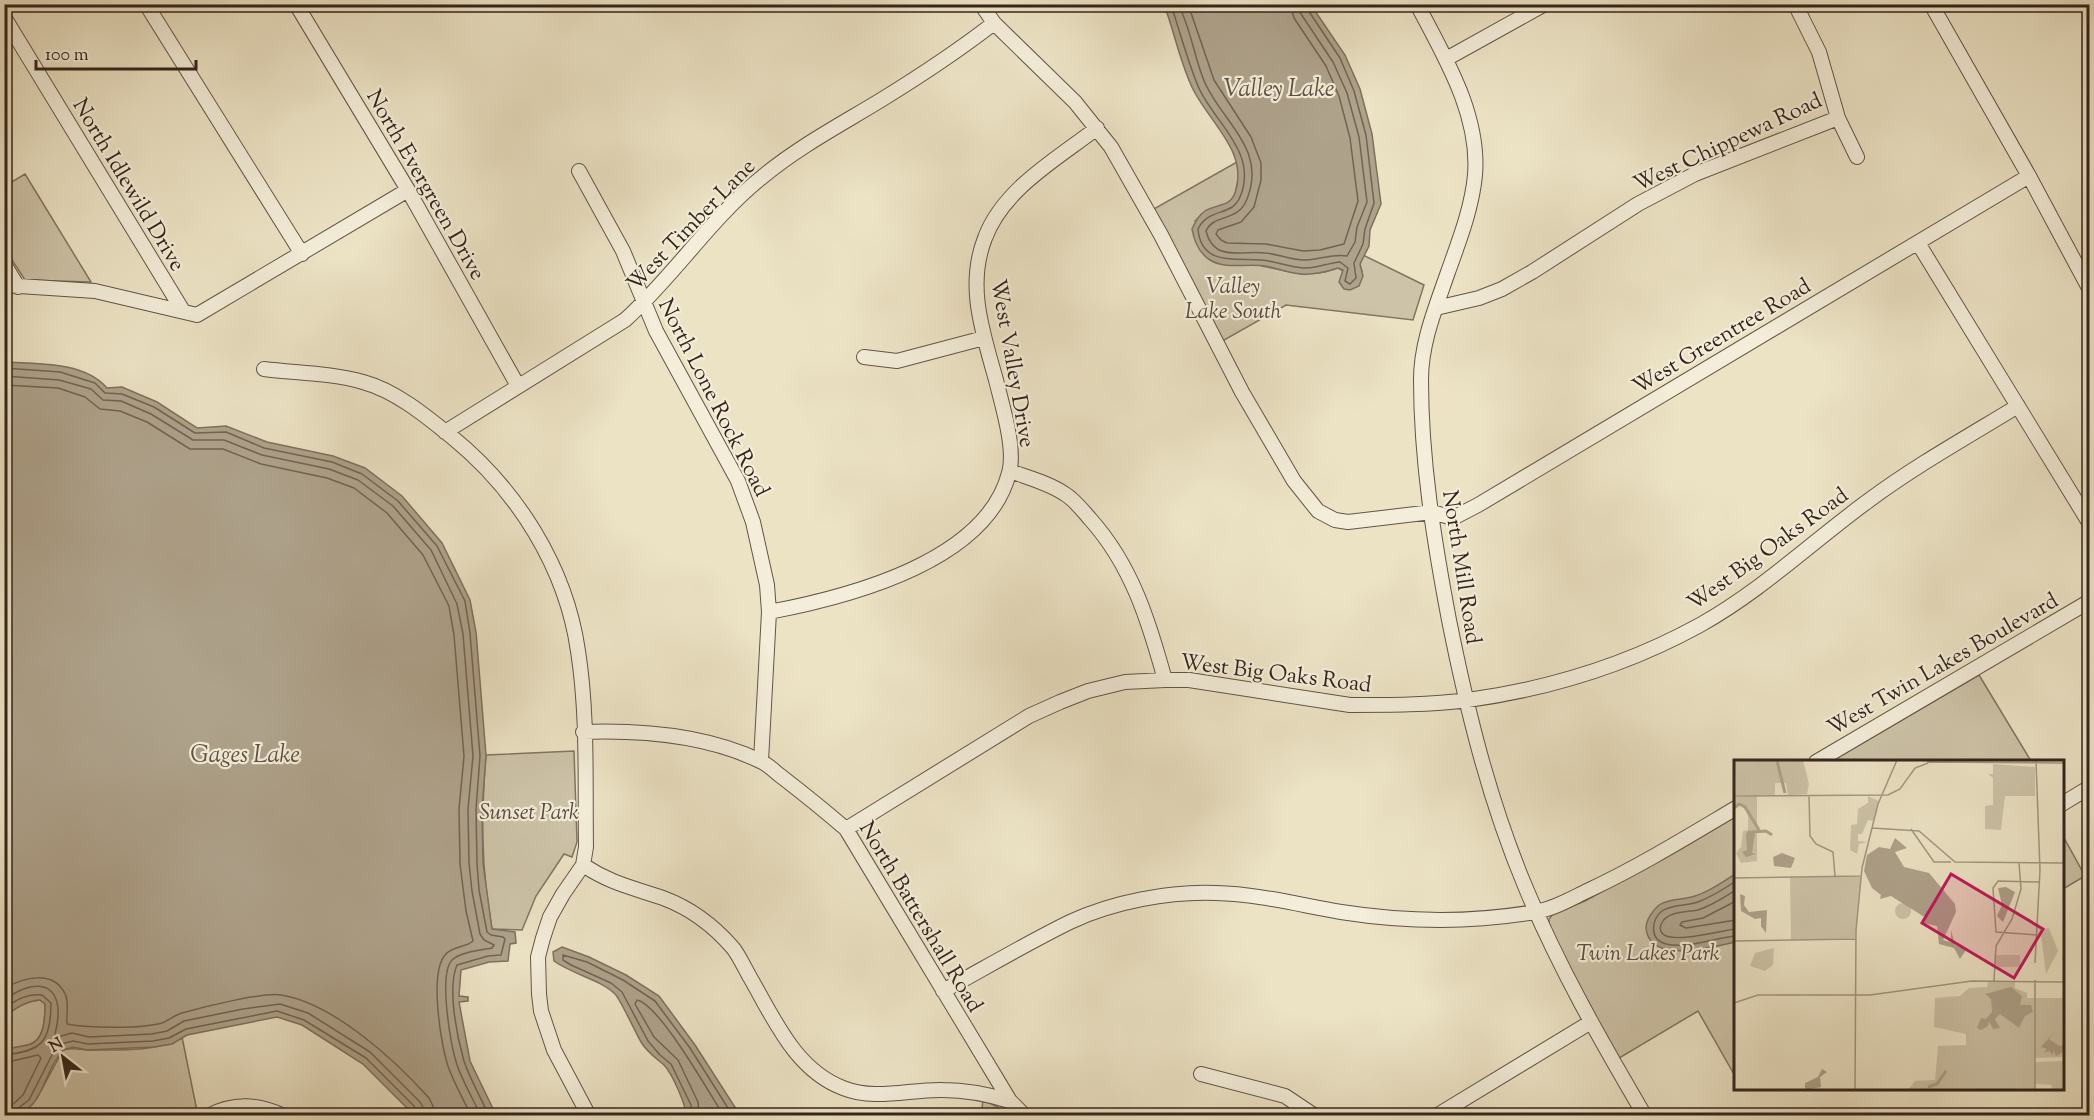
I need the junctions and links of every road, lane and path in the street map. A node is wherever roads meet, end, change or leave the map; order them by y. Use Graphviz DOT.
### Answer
graph roads {
  1 [pos="146,4"];
  2 [pos="296,4"];
  3 [pos="981,4"];
  4 [pos="1416,4"];
  5 [pos="1545,4"];
  6 [pos="1795,4"];
  7 [pos="1931,4"];
  8 [pos="4,17"];
  9 [pos="994,23"];
  10 [pos="1446,59"];
  11 [pos="1839,118"];
  12 [pos="1097,129"];
  13 [pos="1857,157"];
  14 [pos="579,171"];
  15 [pos="2029,176"];
  16 [pos="408,190"];
  17 [pos="1918,243"];
  18 [pos="302,254"];
  19 [pos="4,264"];
  20 [pos="11,286"];
  21 [pos="2090,290"];
  22 [pos="644,303"];
  23 [pos="1436,308"];
  24 [pos="183,311"];
  25 [pos="984,338"];
  26 [pos="864,357"];
  27 [pos="264,369"];
  28 [pos="518,386"];
  29 [pos="2018,406"];
  30 [pos="445,432"];
  31 [pos="1010,471"];
  32 [pos="1432,512"];
  33 [pos="2090,524"];
  34 [pos="2090,601"];
  35 [pos="769,612"];
  36 [pos="1165,680"];
  37 [pos="1467,700"];
  38 [pos="583,732"];
  39 [pos="1819,760"];
  40 [pos="761,761"];
  41 [pos="2090,788"];
  42 [pos="2064,803"];
  43 [pos="1734,809"];
  44 [pos="846,829"];
  45 [pos="583,866"];
  46 [pos="1536,912"];
  47 [pos="943,991"];
  48 [pos="1591,1022"];
  49 [pos="1201,1074"];
  50 [pos="1010,1101"];
  51 [pos="208,1116"];
  52 [pos="284,1116"];
  53 [pos="589,1116"];
  54 [pos="1025,1116"];
  55 [pos="1315,1116"];
  56 [pos="1436,1116"];
  57 [pos="1645,1116"];
  1 -- 18 [label="street"];
  2 -- 16 [label="street, North Evergreen Drive"];
  3 -- 9 [label="street, West Greentree Road"];
  4 -- 10 [label="street, North Mill Road"];
  5 -- 10 [label="street"];
  6 -- 11 [label="street, West Chippewa Road"];
  7 -- 15 [label="street"];
  8 -- 24 [label="street, North Idlewild Drive"];
  9 -- 12 [label="street, West Greentree Road"];
  9 -- 22 [label="street, West Timber Lane"];
  10 -- 23 [label="street, North Mill Road"];
  11 -- 13 [label="street"];
  11 -- 23 [label="street, West Chippewa Road"];
  12 -- 25 [label="street, West Valley Drive"];
  12 -- 32 [label="street, West Greentree Road"];
  14 -- 22 [label="street, North Lone Rock Road"];
  15 -- 17 [label="street, West Greentree Road"];
  15 -- 21 [label="street"];
  16 -- 18 [label="street"];
  16 -- 28 [label="street, North Evergreen Drive"];
  17 -- 29 [label="street"];
  17 -- 32 [label="street, West Greentree Road"];
  18 -- 24 [label="street"];
  19 -- 20 [label="street"];
  20 -- 24 [label="street"];
  22 -- 28 [label="street, West Timber Lane"];
  22 -- 35 [label="street, North Lone Rock Road"];
  23 -- 32 [label="street, North Mill Road"];
  25 -- 26 [label="street"];
  25 -- 31 [label="street, West Valley Drive"];
  27 -- 30 [label="street"];
  28 -- 30 [label="street, West Timber Lane"];
  29 -- 33 [label="street"];
  29 -- 37 [label="street, West Big Oaks Road"];
  30 -- 38 [label="street"];
  31 -- 35 [label="street, West Valley Drive"];
  31 -- 36 [label="street"];
  32 -- 37 [label="street, North Mill Road"];
  34 -- 39 [label="street, West Twin Lakes Boulevard"];
  35 -- 40 [label="street, North Lone Rock Road"];
  36 -- 37 [label="street, West Big Oaks Road"];
  36 -- 44 [label="street, West Big Oaks Road"];
  37 -- 46 [label="street, North Mill Road"];
  38 -- 40 [label="street, North Battershall Road"];
  38 -- 45 [label="street"];
  40 -- 44 [label="street, North Battershall Road"];
  41 -- 42 [label="street"];
  43 -- 46 [label="street"];
  44 -- 47 [label="street, North Battershall Road"];
  45 -- 50 [label="street"];
  45 -- 53 [label="street"];
  46 -- 47 [label="street"];
  46 -- 48 [label="street, North Mill Road"];
  47 -- 50 [label="street, North Battershall Road"];
  48 -- 56 [label="street"];
  48 -- 57 [label="street, North Mill Road"];
  49 -- 55 [label="street"];
  50 -- 54 [label="street, North Battershall Road"];
  51 -- 52 [label="street"];
}
